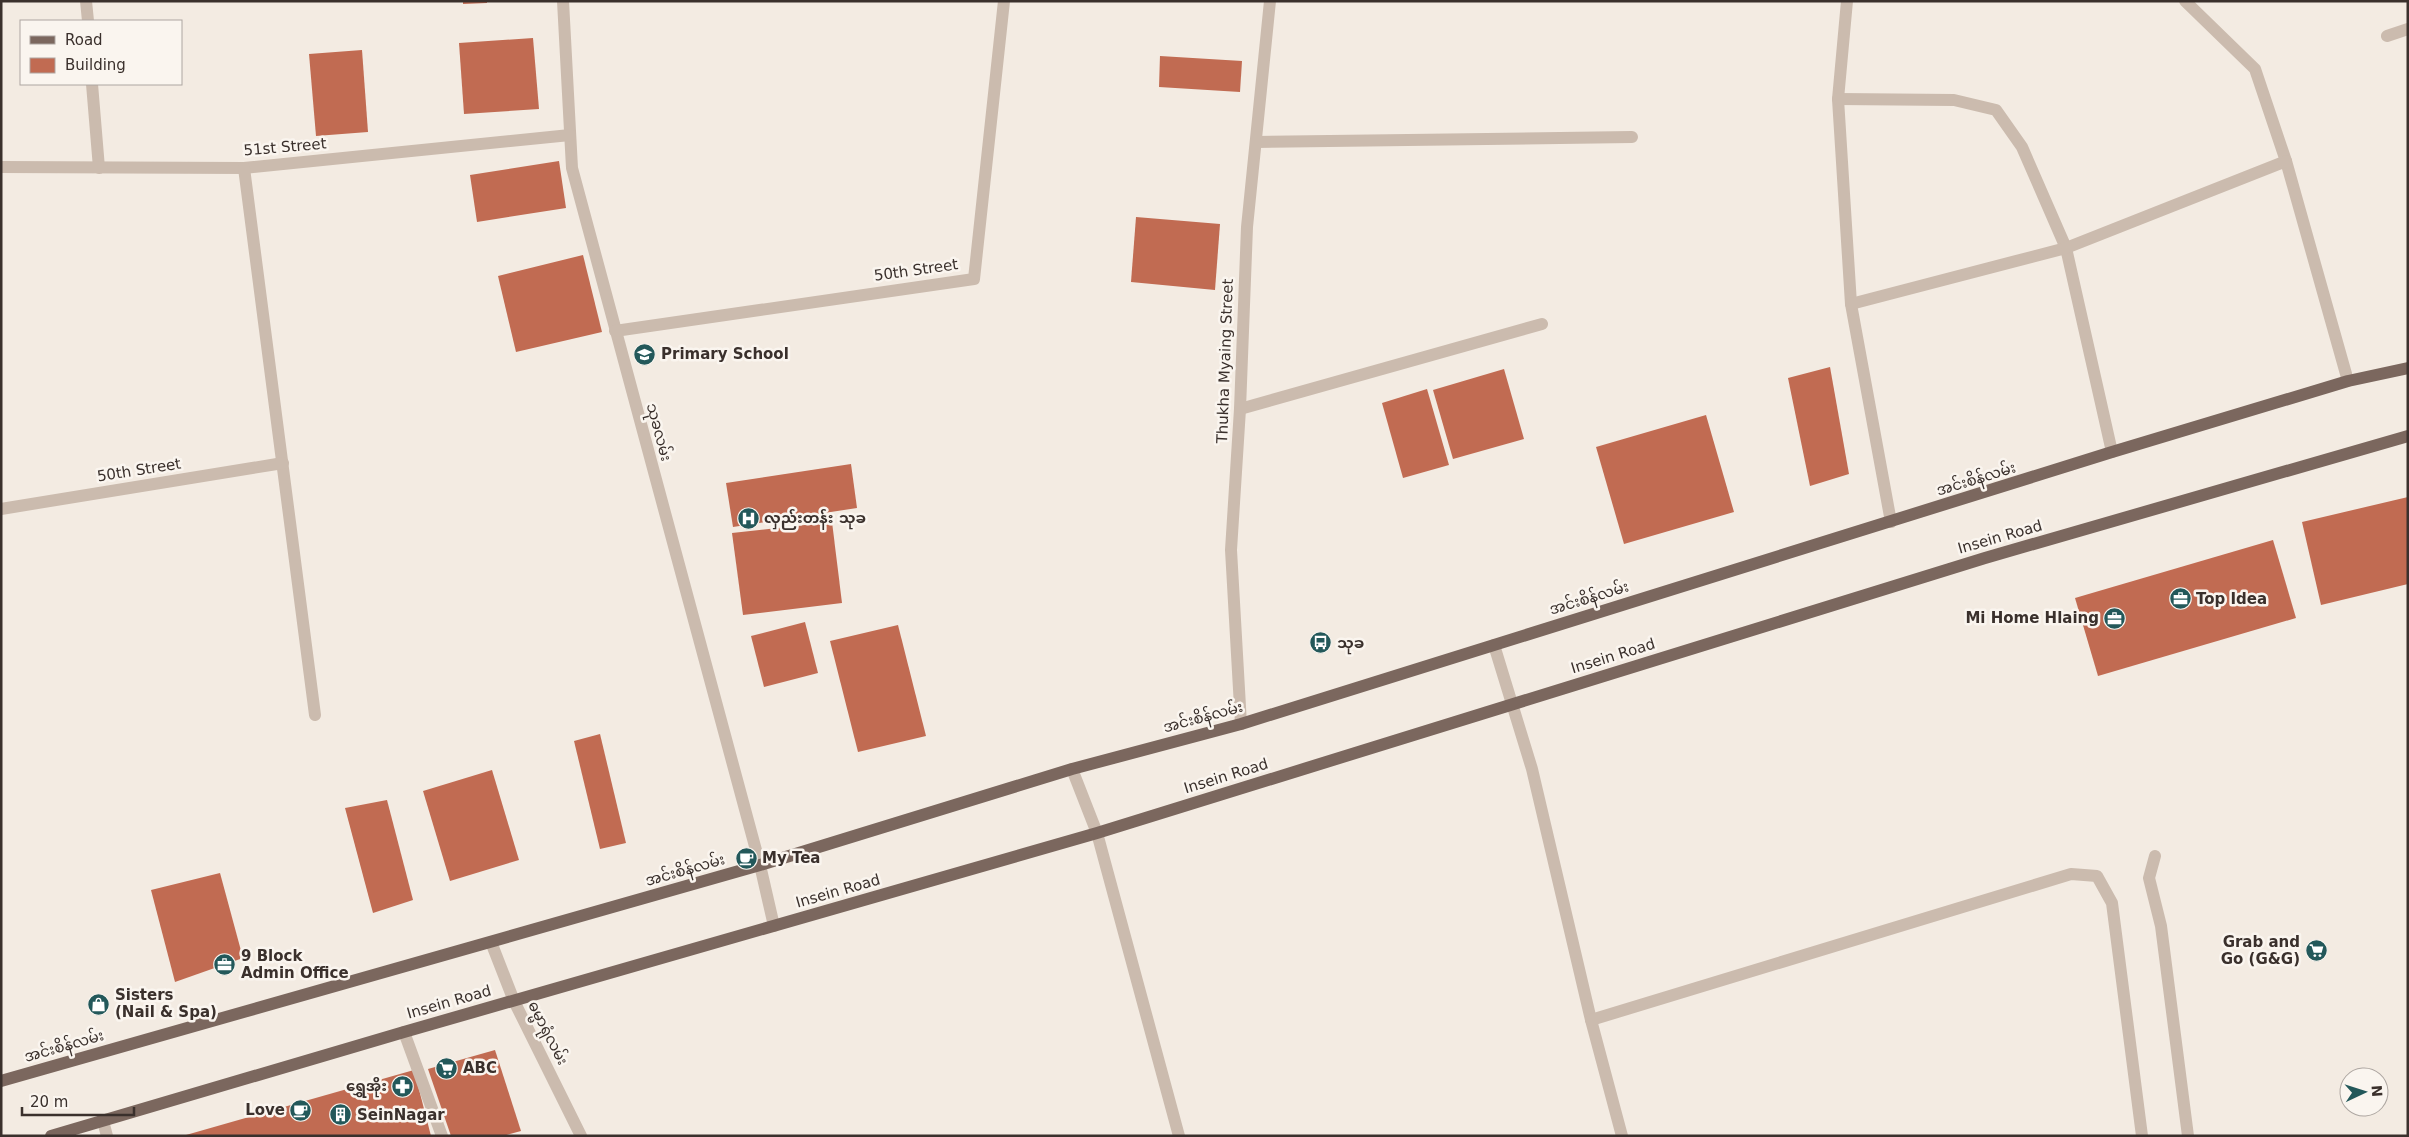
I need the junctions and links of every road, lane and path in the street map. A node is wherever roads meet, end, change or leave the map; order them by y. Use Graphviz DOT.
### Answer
graph roads {
  1 [pos="86,1"];
  2 [pos="563,1"];
  3 [pos="1004,1"];
  4 [pos="1270,1"];
  5 [pos="1847,1"];
  6 [pos="2185,1"];
  7 [pos="88,20"];
  8 [pos="2408,29"];
  9 [pos="2387,36"];
  10 [pos="92,85"];
  11 [pos="1838,99"];
  12 [pos="570,135"];
  13 [pos="1632,137"];
  14 [pos="1256,142"];
  15 [pos="2286,161"];
  16 [pos="1,167"];
  17 [pos="99,168"];
  18 [pos="244,168"];
  19 [pos="2066,248"];
  20 [pos="1851,304"];
  21 [pos="1542,324"];
  22 [pos="615,330"];
  23 [pos="2408,368"];
  24 [pos="2348,381"];
  25 [pos="1240,410"];
  26 [pos="2408,436"];
  27 [pos="2112,452"];
  28 [pos="282,463"];
  29 [pos="1,509"];
  30 [pos="1891,522"];
  31 [pos="1494,645"];
  32 [pos="1513,704"];
  33 [pos="315,715"];
  34 [pos="1241,724"];
  35 [pos="1072,769"];
  36 [pos="1097,833"];
  37 [pos="2154,856"];
  38 [pos="760,865"];
  39 [pos="774,926"];
  40 [pos="491,942"];
  41 [pos="514,1001"];
  42 [pos="1591,1020"];
  43 [pos="404,1032"];
  44 [pos="1,1081"];
  45 [pos="103,1121"];
  46 [pos="51,1136"];
  47 [pos="107,1136"];
  48 [pos="442,1136"];
  49 [pos="581,1136"];
  50 [pos="1179,1136"];
  51 [pos="1622,1136"];
  52 [pos="2142,1136"];
  53 [pos="2188,1136"];
  1 -- 7 [label="street"];
  2 -- 12 [label="street, သုခလမ်း"];
  3 -- 22 [label="street, 50th Street"];
  4 -- 14 [label="street, Thukha Myaing Street"];
  5 -- 11 [label="street"];
  6 -- 15 [label="street"];
  8 -- 9 [label="street"];
  10 -- 17 [label="street"];
  11 -- 19 [label="street"];
  11 -- 20 [label="street"];
  12 -- 18 [label="street, 51st Street"];
  12 -- 22 [label="street, သုခလမ်း"];
  13 -- 14 [label="street"];
  14 -- 25 [label="street, Thukha Myaing Street"];
  15 -- 19 [label="street"];
  15 -- 24 [label="street"];
  16 -- 17 [label="street, 51st Street"];
  17 -- 18 [label="street, 51st Street"];
  18 -- 28 [label="street"];
  19 -- 20 [label="street"];
  19 -- 27 [label="street"];
  20 -- 30 [label="street"];
  21 -- 25 [label="street"];
  22 -- 38 [label="street, သုခလမ်း"];
  23 -- 24 [label="main road, အင်းစိန်လမ်း"];
  24 -- 27 [label="main road, အင်းစိန်လမ်း"];
  25 -- 34 [label="street, Thukha Myaing Street"];
  26 -- 32 [label="main road, Insein Road"];
  27 -- 30 [label="main road, အင်းစိန်လမ်း"];
  28 -- 29 [label="street, 50th Street"];
  28 -- 33 [label="street"];
  30 -- 31 [label="main road, အင်းစိန်လမ်း"];
  31 -- 32 [label="street"];
  31 -- 34 [label="main road, အင်းစိန်လမ်း"];
  32 -- 36 [label="main road, Insein Road"];
  32 -- 42 [label="street"];
  34 -- 35 [label="main road, အင်းစိန်လမ်း"];
  35 -- 36 [label="street"];
  35 -- 38 [label="main road, အင်းစိန်လမ်း"];
  36 -- 39 [label="main road, Insein Road"];
  36 -- 50 [label="street"];
  37 -- 53 [label="street"];
  38 -- 39 [label="street, သုခလမ်း"];
  38 -- 40 [label="main road, အင်းစိန်လမ်း"];
  39 -- 41 [label="main road, Insein Road"];
  40 -- 41 [label="street, ဓမ္မာရုံလမ်း"];
  40 -- 44 [label="main road, အင်းစိန်လမ်း"];
  41 -- 43 [label="main road, Insein Road"];
  41 -- 49 [label="street, ဓမ္မာရုံလမ်း"];
  42 -- 51 [label="street"];
  42 -- 52 [label="street"];
  43 -- 45 [label="main road, Insein Road"];
  43 -- 48 [label="street"];
  45 -- 46 [label="main road, Insein Road"];
  45 -- 47 [label="street"];
}
